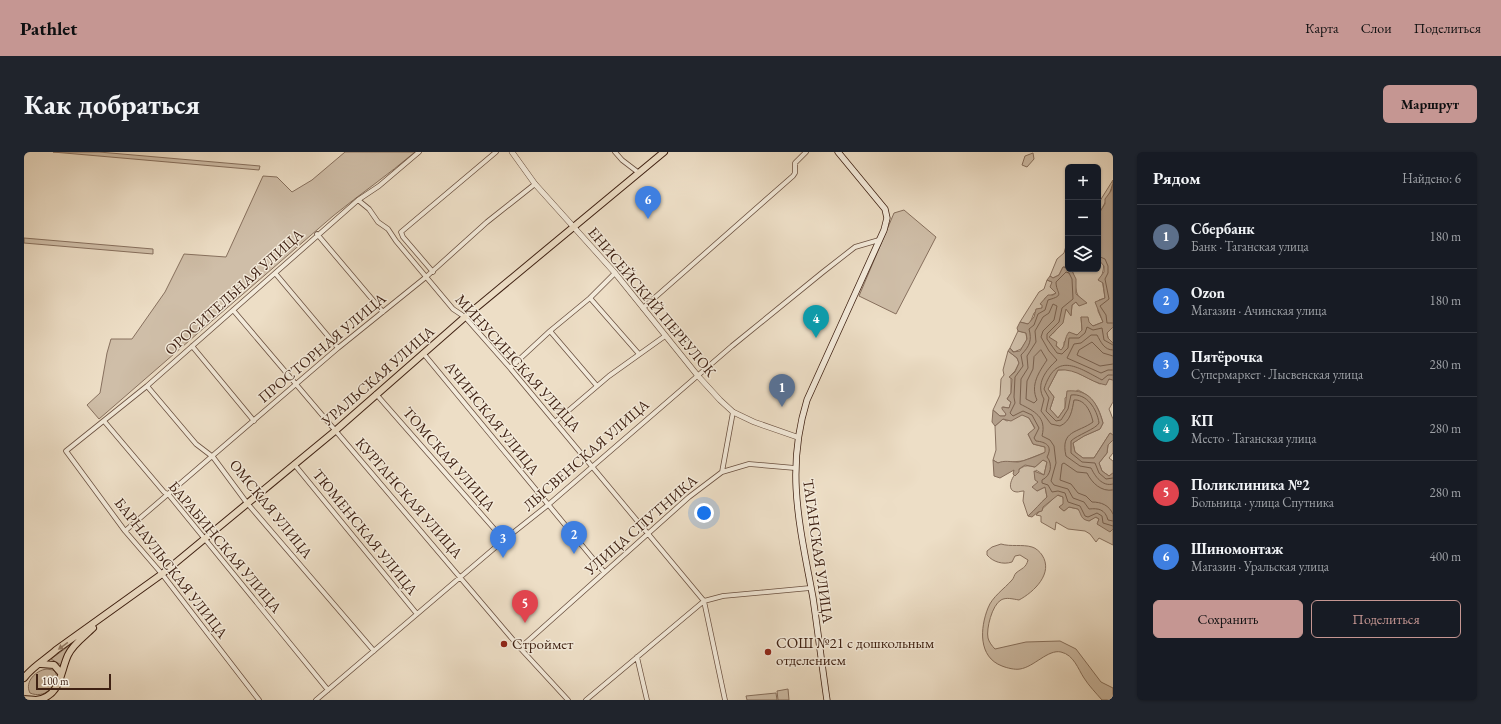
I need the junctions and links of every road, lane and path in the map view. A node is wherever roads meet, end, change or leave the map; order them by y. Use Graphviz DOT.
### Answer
graph roads {
  1 [pos="419,152"];
  2 [pos="496,152"];
  3 [pos="512,152"];
  4 [pos="615,152"];
  5 [pos="806,152"];
  6 [pos="838,152"];
  7 [pos="660,153"];
  8 [pos="639,173"];
  9 [pos="535,184"];
  10 [pos="358,200"];
  11 [pos="574,228"];
  12 [pos="317,234"];
  13 [pos="879,240"];
  14 [pos="433,272"];
  15 [pos="615,273"];
  16 [pos="275,274"];
  17 [pos="426,277"];
  18 [pos="590,298"];
  19 [pos="643,308"];
  20 [pos="234,310"];
  21 [pos="383,312"];
  22 [pos="465,317"];
  23 [pos="550,331"];
  24 [pos="665,336"];
  25 [pos="192,346"];
  26 [pos="338,348"];
  27 [pos="423,353"];
  28 [pos="639,354"];
  29 [pos="510,368"];
  30 [pos="698,376"];
  31 [pos="296,384"];
  32 [pos="147,386"];
  33 [pos="597,386"];
  34 [pos="376,393"];
  35 [pos="733,412"];
  36 [pos="104,421"];
  37 [pos="254,421"];
  38 [pos="556,422"];
  39 [pos="335,431"];
  40 [pos="798,437"];
  41 [pos="66,451"];
  42 [pos="213,457"];
  43 [pos="294,464"];
  44 [pos="592,465"];
  45 [pos="796,468"];
  46 [pos="722,472"];
  47 [pos="169,494"];
  48 [pos="247,503"];
  49 [pos="548,505"];
  50 [pos="125,532"];
  51 [pos="647,534"];
  52 [pos="205,539"];
  53 [pos="504,540"];
  54 [pos="604,572"];
  55 [pos="162,574"];
  56 [pos="462,576"];
  57 [pos="810,588"];
  58 [pos="704,601"];
  59 [pos="417,614"];
  60 [pos="106,615"];
  61 [pos="520,648"];
  62 [pos="374,651"];
  63 [pos="637,657"];
  64 [pos="41,664"];
  65 [pos="61,673"];
  66 [pos="24,678"];
  67 [pos="328,690"];
  68 [pos="24,693"];
  69 [pos="26,699"];
  70 [pos="259,700"];
  71 [pos="316,700"];
  72 [pos="568,700"];
  73 [pos="586,700"];
  74 [pos="647,700"];
  75 [pos="725,700"];
  76 [pos="827,700"];
  1 -- 10 [label="street, ОРОСИТЕЛЬНАЯ УЛИЦА"];
  2 -- 14 [label="street"];
  3 -- 9 [label="street, ЕНИСЕЙСКИЙ ПЕРЕУЛОК"];
  4 -- 8 [label="street"];
  5 -- 19 [label="street"];
  6 -- 13 [label="main road, ТАГАНСКАЯ УЛИЦА"];
  7 -- 8 [label="main road, УРАЛЬСКАЯ УЛИЦА"];
  8 -- 11 [label="main road, УРАЛЬСКАЯ УЛИЦА"];
  9 -- 11 [label="street, ЕНИСЕЙСКИЙ ПЕРЕУЛОК"];
  9 -- 14 [label="street, ПРОСТОРНАЯ УЛИЦА"];
  10 -- 12 [label="street, ОРОСИТЕЛЬНАЯ УЛИЦА"];
  10 -- 17 [label="street, МИНУСИНСКАЯ УЛИЦА"];
  11 -- 15 [label="street, ЕНИСЕЙСКИЙ ПЕРЕУЛОК"];
  11 -- 22 [label="main road, УРАЛЬСКАЯ УЛИЦА"];
  12 -- 16 [label="street, ОРОСИТЕЛЬНАЯ УЛИЦА"];
  12 -- 21 [label="street"];
  13 -- 30 [label="street, ЛЫСВЕНСКАЯ УЛИЦА"];
  13 -- 40 [label="main road, ТАГАНСКАЯ УЛИЦА"];
  14 -- 17 [label="street, ПРОСТОРНАЯ УЛИЦА"];
  15 -- 18 [label="street"];
  15 -- 19 [label="street, ЕНИСЕЙСКИЙ ПЕРЕУЛОК"];
  16 -- 20 [label="street, ОРОСИТЕЛЬНАЯ УЛИЦА"];
  16 -- 26 [label="street"];
  17 -- 21 [label="street, ПРОСТОРНАЯ УЛИЦА"];
  17 -- 22 [label="street, МИНУСИНСКАЯ УЛИЦА"];
  18 -- 23 [label="street"];
  18 -- 28 [label="street"];
  19 -- 24 [label="street, ЕНИСЕЙСКИЙ ПЕРЕУЛОК"];
  20 -- 25 [label="street, ОРОСИТЕЛЬНАЯ УЛИЦА"];
  20 -- 31 [label="street, КУРГАНСКАЯ УЛИЦА"];
  21 -- 26 [label="street, ПРОСТОРНАЯ УЛИЦА"];
  22 -- 27 [label="main road, УРАЛЬСКАЯ УЛИЦА"];
  22 -- 29 [label="street, МИНУСИНСКАЯ УЛИЦА"];
  23 -- 29 [label="street"];
  23 -- 33 [label="street"];
  24 -- 28 [label="street"];
  24 -- 30 [label="street, ЕНИСЕЙСКИЙ ПЕРЕУЛОК"];
  25 -- 32 [label="street, ОРОСИТЕЛЬНАЯ УЛИЦА"];
  25 -- 37 [label="street"];
  26 -- 31 [label="street, ПРОСТОРНАЯ УЛИЦА"];
  27 -- 34 [label="main road, УРАЛЬСКАЯ УЛИЦА"];
  27 -- 49 [label="street, АЧИНСКАЯ УЛИЦА"];
  28 -- 33 [label="street"];
  29 -- 38 [label="street, МИНУСИНСКАЯ УЛИЦА"];
  30 -- 35 [label="street, ЕНИСЕЙСКИЙ ПЕРЕУЛОК"];
  30 -- 44 [label="street, ЛЫСВЕНСКАЯ УЛИЦА"];
  31 -- 37 [label="street, ПРОСТОРНАЯ УЛИЦА"];
  31 -- 39 [label="street, КУРГАНСКАЯ УЛИЦА"];
  32 -- 36 [label="street, ОРОСИТЕЛЬНАЯ УЛИЦА"];
  32 -- 42 [label="street, ОМСКАЯ УЛИЦА"];
  33 -- 38 [label="street"];
  34 -- 39 [label="main road, УРАЛЬСКАЯ УЛИЦА"];
  34 -- 53 [label="street, ТОМСКАЯ УЛИЦА"];
  35 -- 40 [label="street, ЕНИСЕЙСКИЙ ПЕРЕУЛОК"];
  35 -- 46 [label="street"];
  36 -- 41 [label="street, ОРОСИТЕЛЬНАЯ УЛИЦА"];
  36 -- 47 [label="street, БАРАБИНСКАЯ УЛИЦА"];
  37 -- 42 [label="street, ПРОСТОРНАЯ УЛИЦА"];
  38 -- 44 [label="street, МИНУСИНСКАЯ УЛИЦА"];
  39 -- 43 [label="main road, УРАЛЬСКАЯ УЛИЦА"];
  39 -- 56 [label="street, КУРГАНСКАЯ УЛИЦА"];
  40 -- 45 [label="main road, ТАГАНСКАЯ УЛИЦА"];
  41 -- 50 [label="street, БАРНАУЛЬСКАЯ УЛИЦА"];
  42 -- 47 [label="street, ПРОСТОРНАЯ УЛИЦА"];
  42 -- 48 [label="street, ОМСКАЯ УЛИЦА"];
  43 -- 48 [label="main road, УРАЛЬСКАЯ УЛИЦА"];
  43 -- 59 [label="street, ТЮМЕНСКАЯ УЛИЦА"];
  44 -- 49 [label="street, ЛЫСВЕНСКАЯ УЛИЦА"];
  44 -- 51 [label="street, МИНУСИНСКАЯ УЛИЦА"];
  45 -- 46 [label="street, УЛИЦА СПУТНИКА"];
  45 -- 57 [label="main road, ТАГАНСКАЯ УЛИЦА"];
  46 -- 51 [label="street, УЛИЦА СПУТНИКА"];
  47 -- 50 [label="street, ПРОСТОРНАЯ УЛИЦА"];
  47 -- 52 [label="street, БАРАБИНСКАЯ УЛИЦА"];
  48 -- 52 [label="main road, УРАЛЬСКАЯ УЛИЦА"];
  48 -- 62 [label="street, ОМСКАЯ УЛИЦА"];
  49 -- 53 [label="street, ЛЫСВЕНСКАЯ УЛИЦА"];
  49 -- 54 [label="street, АЧИНСКАЯ УЛИЦА"];
  50 -- 55 [label="street, БАРНАУЛЬСКАЯ УЛИЦА"];
  51 -- 54 [label="street, УЛИЦА СПУТНИКА"];
  51 -- 58 [label="street, МИНУСИНСКАЯ УЛИЦА"];
  52 -- 55 [label="main road, УРАЛЬСКАЯ УЛИЦА"];
  52 -- 67 [label="street, БАРАБИНСКАЯ УЛИЦА"];
  53 -- 56 [label="street, ЛЫСВЕНСКАЯ УЛИЦА"];
  54 -- 61 [label="street, УЛИЦА СПУТНИКА"];
  55 -- 60 [label="main road, УРАЛЬСКАЯ УЛИЦА"];
  55 -- 70 [label="street, БАРНАУЛЬСКАЯ УЛИЦА"];
  56 -- 59 [label="street, ЛЫСВЕНСКАЯ УЛИЦА"];
  56 -- 61 [label="street, КУРГАНСКАЯ УЛИЦА"];
  57 -- 58 [label="street"];
  57 -- 76 [label="main road, ТАГАНСКАЯ УЛИЦА"];
  58 -- 63 [label="street"];
  58 -- 75 [label="street"];
  59 -- 62 [label="street, ЛЫСВЕНСКАЯ УЛИЦА"];
  60 -- 64 [label="main road, УРАЛЬСКАЯ УЛИЦА, one-way"];
  60 -- 65 [label="main road, УРАЛЬСКАЯ УЛИЦА"];
  61 -- 72 [label="street, КУРГАНСКАЯ УЛИЦА"];
  62 -- 67 [label="street, ЛЫСВЕНСКАЯ УЛИЦА"];
  63 -- 73 [label="street"];
  63 -- 74 [label="street"];
  64 -- 65 [label="main road"];
  64 -- 66 [label="main road, УРАЛЬСКАЯ УЛИЦА"];
  65 -- 69 [label="main road, УРАЛЬСКАЯ УЛИЦА"];
  67 -- 71 [label="street, ЛЫСВЕНСКАЯ УЛИЦА"];
  68 -- 69 [label="main road"];
}
